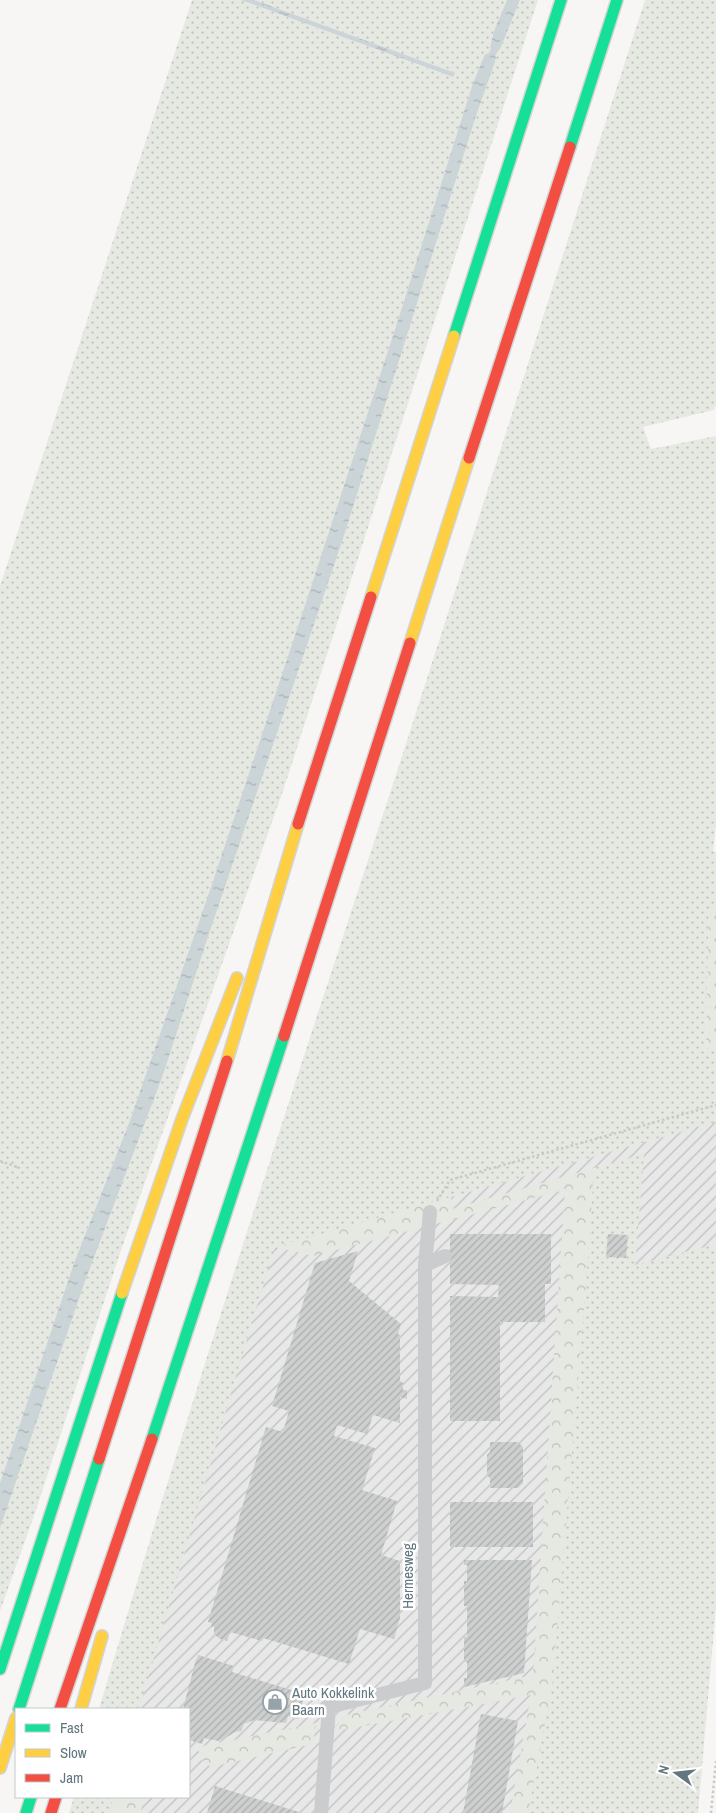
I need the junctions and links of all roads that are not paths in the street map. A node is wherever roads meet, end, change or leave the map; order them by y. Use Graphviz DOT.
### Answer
graph roads {
  1 [pos="561,0"];
  2 [pos="617,0"];
  3 [pos="284,868"];
  4 [pos="430,1212"];
  5 [pos="445,1256"];
  6 [pos="425,1265"];
  7 [pos="178,1366"];
  8 [pos="124,1557"];
  9 [pos="105,1624"];
  10 [pos="0,1669"];
  11 [pos="19,1708"];
  12 [pos="60,1708"];
  13 [pos="81,1708"];
  14 [pos="15,1721"];
  15 [pos="0,1768"];
  16 [pos="31,1798"];
  17 [pos="56,1798"];
  18 [pos="26,1813"];
  19 [pos="51,1813"];
  20 [pos="321,1813"];
  1 -- 3 [label="highway"];
  2 -- 7 [label="highway"];
  3 -- 10 [label="highway"];
  3 -- 11 [label="highway"];
  4 -- 6 [label="street, Hermesweg"];
  5 -- 6 [label="street"];
  6 -- 20 [label="street, Hermesweg"];
  7 -- 8 [label="highway"];
  7 -- 12 [label="highway"];
  9 -- 13 [label="highway"];
  14 -- 15 [label="highway"];
  16 -- 18 [label="highway"];
  17 -- 19 [label="highway"];
}
